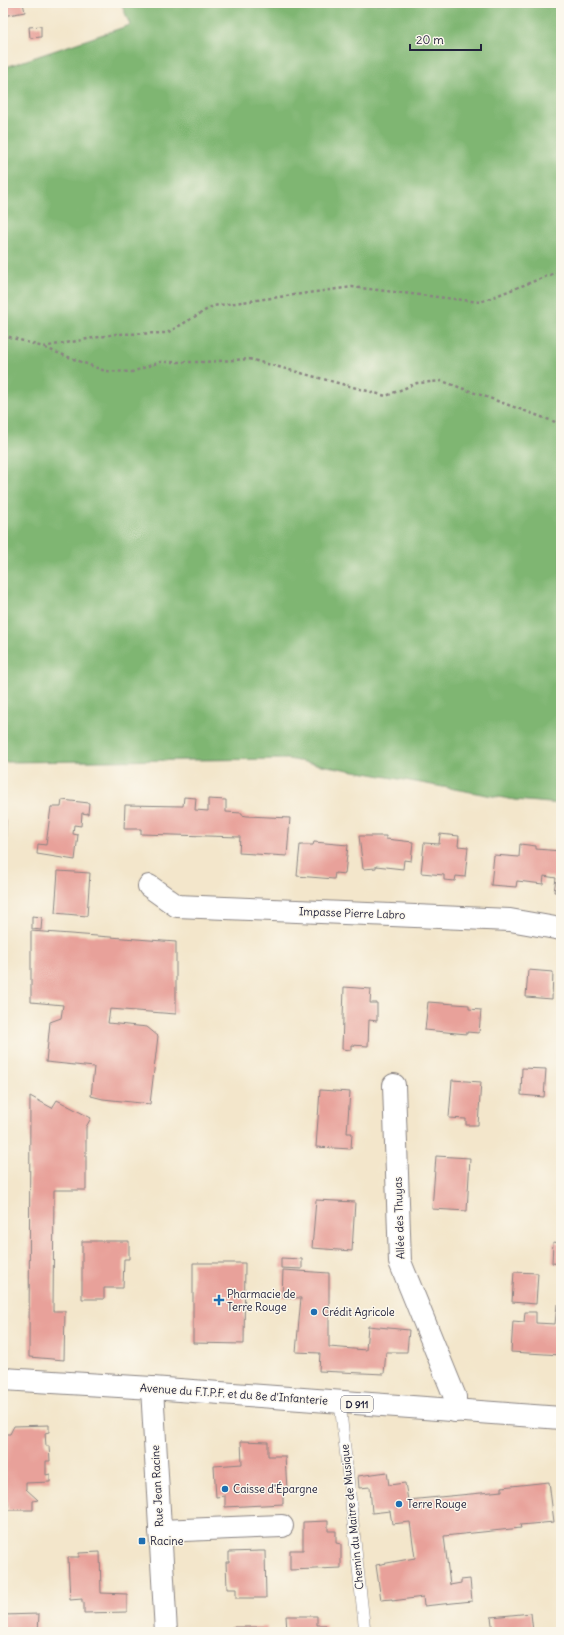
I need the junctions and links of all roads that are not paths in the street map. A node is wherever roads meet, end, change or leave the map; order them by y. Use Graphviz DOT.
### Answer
graph roads {
  1 [pos="149,886"];
  2 [pos="561,929"];
  3 [pos="394,1086"];
  4 [pos="3,1379"];
  5 [pos="152,1388"];
  6 [pos="340,1403"];
  7 [pos="455,1411"];
  8 [pos="561,1418"];
  9 [pos="282,1526"];
  10 [pos="160,1531"];
  11 [pos="166,1632"];
  12 [pos="365,1632"];
  1 -- 2 [label="street, Impasse Pierre Labro"];
  3 -- 7 [label="street, Allée des Thuyas"];
  4 -- 5 [label="street, Avenue du F.T.P.F. et du 8e d'Infanterie / D 911"];
  5 -- 6 [label="street, Avenue du F.T.P.F. et du 8e d'Infanterie / D 911"];
  5 -- 10 [label="street, Rue Jean Racine"];
  6 -- 7 [label="street, Avenue du F.T.P.F. et du 8e d'Infanterie / D 911"];
  6 -- 12 [label="lane, Chemin du Maitre de Musique"];
  7 -- 8 [label="street, Avenue du F.T.P.F. et du 8e d'Infanterie / D 911"];
  9 -- 10 [label="street"];
  10 -- 11 [label="street, Rue Jean Racine"];
}
